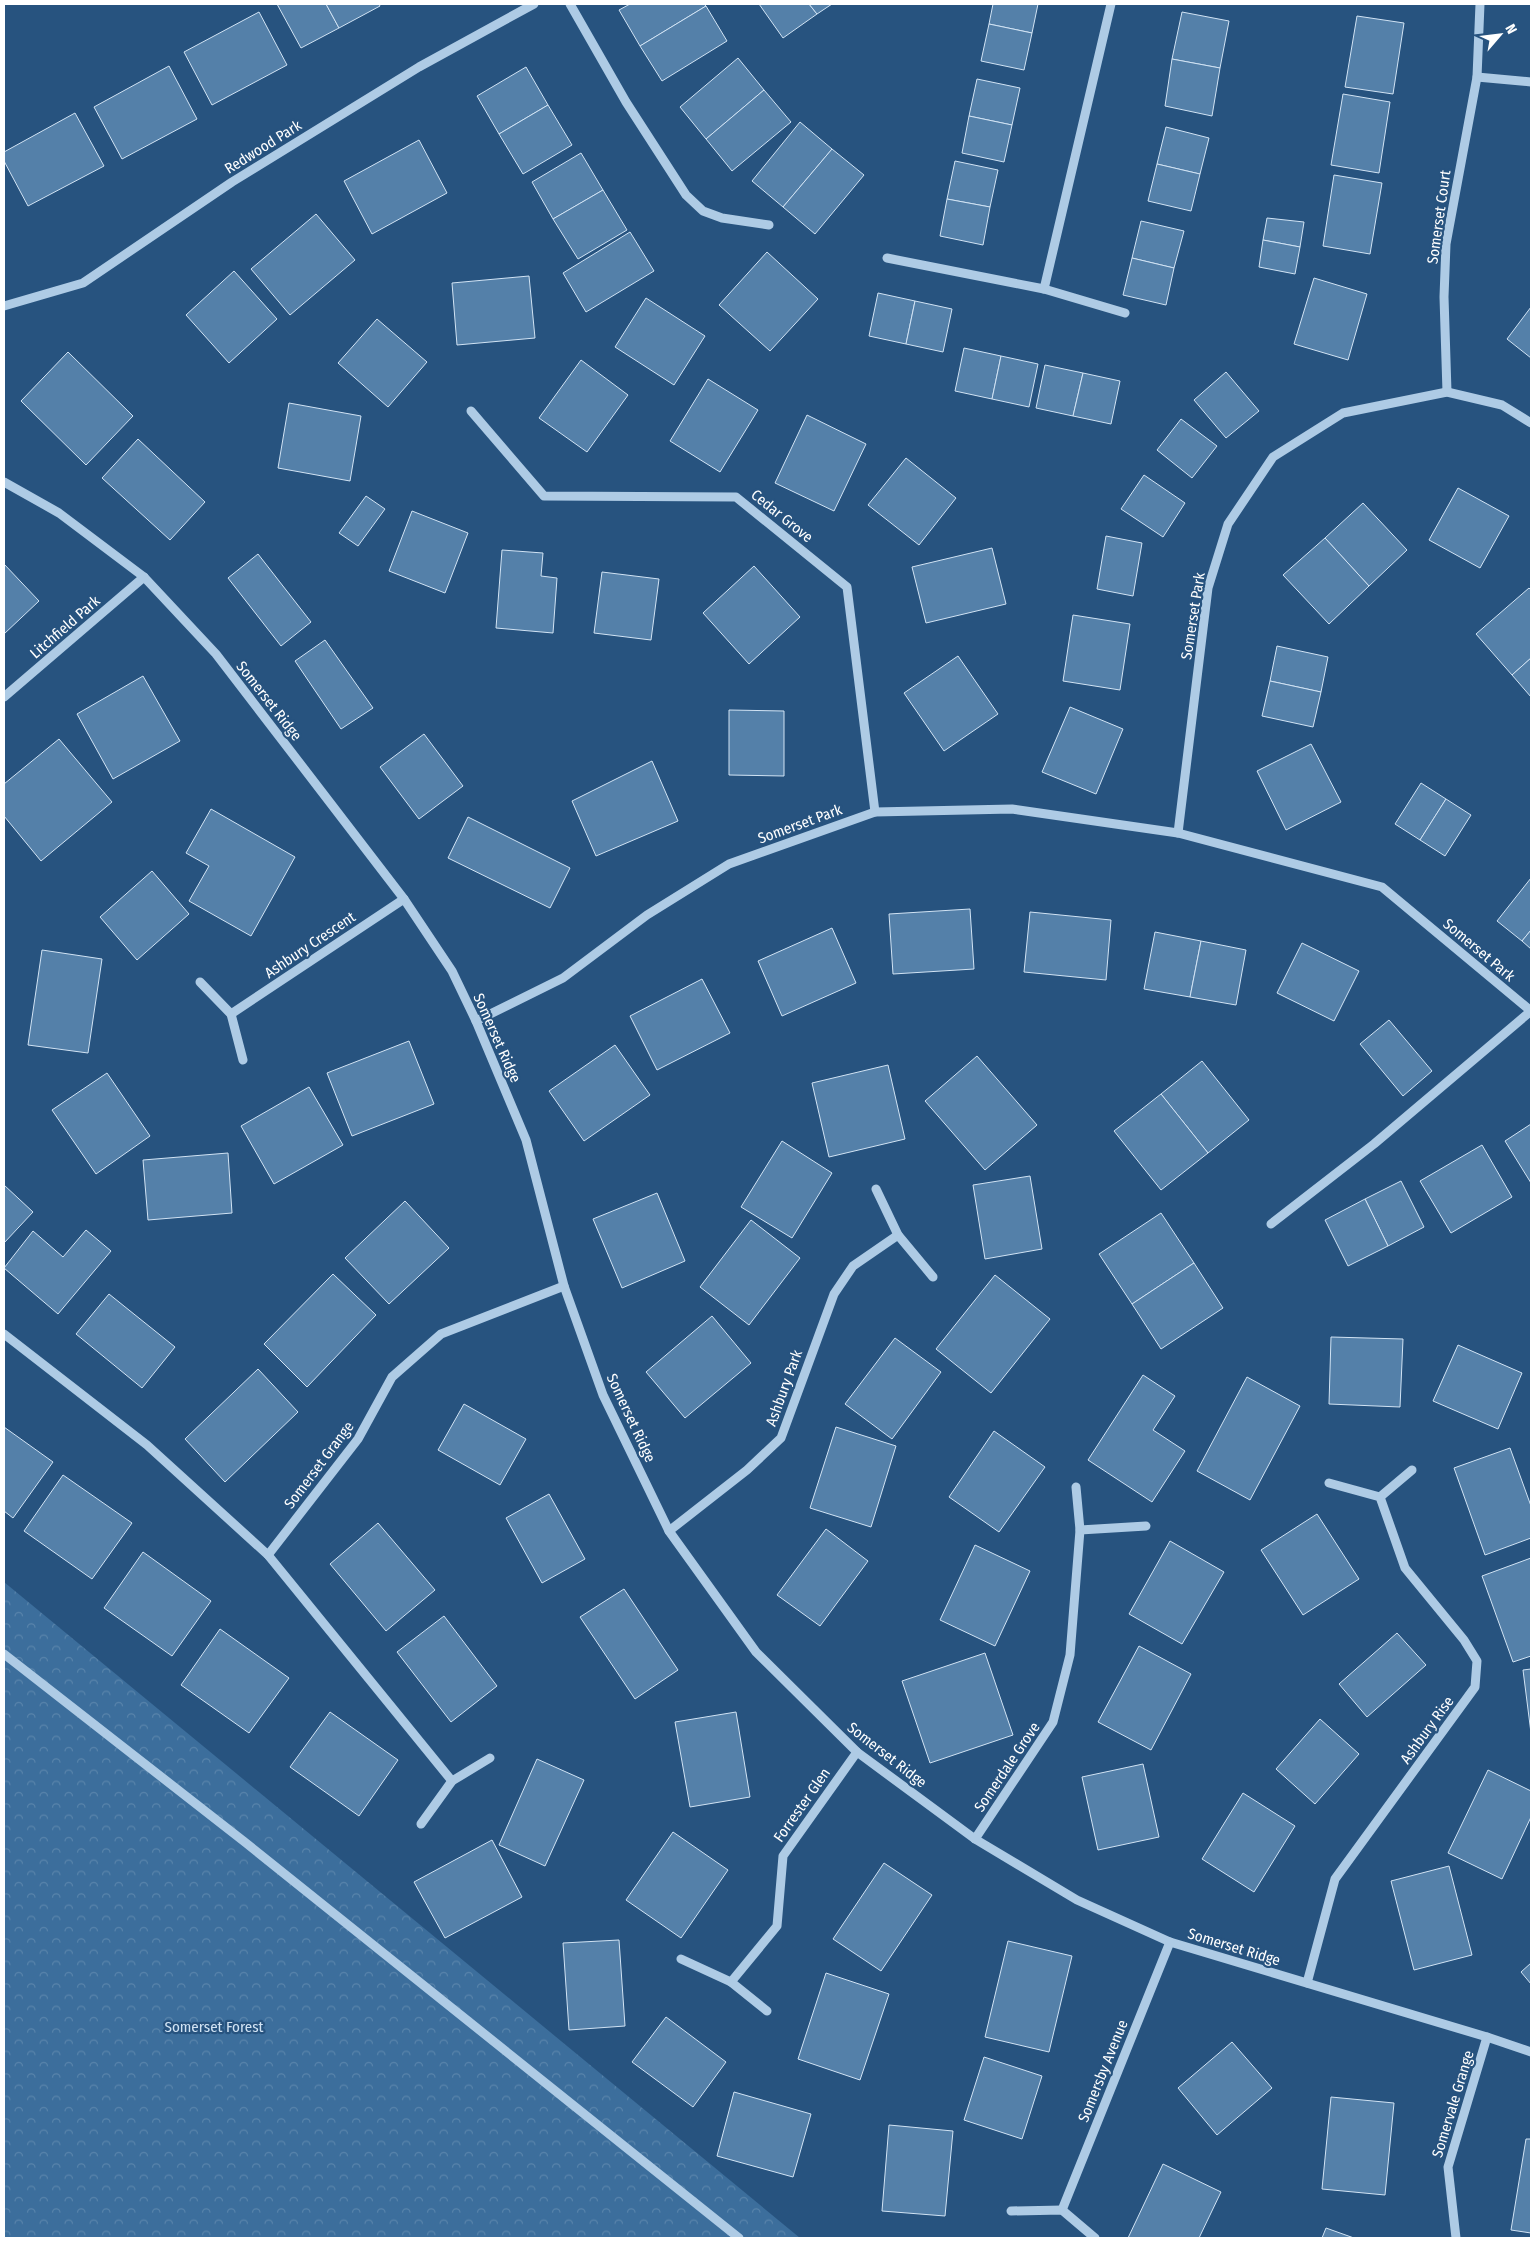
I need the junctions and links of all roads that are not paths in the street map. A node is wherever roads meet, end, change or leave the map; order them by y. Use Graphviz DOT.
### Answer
graph roads {
  1 [pos="534,4"];
  2 [pos="570,4"];
  3 [pos="1111,4"];
  4 [pos="1480,4"];
  5 [pos="1477,77"];
  6 [pos="1531,82"];
  7 [pos="769,225"];
  8 [pos="887,258"];
  9 [pos="1044,289"];
  10 [pos="4,306"];
  11 [pos="1125,313"];
  12 [pos="1447,392"];
  13 [pos="471,411"];
  14 [pos="1531,423"];
  15 [pos="4,482"];
  16 [pos="144,577"];
  17 [pos="4,697"];
  18 [pos="875,812"];
  19 [pos="1178,833"];
  20 [pos="404,899"];
  21 [pos="200,982"];
  22 [pos="231,1014"];
  23 [pos="476,1021"];
  24 [pos="242,1060"];
  25 [pos="876,1189"];
  26 [pos="1271,1224"];
  27 [pos="898,1235"];
  28 [pos="933,1277"];
  29 [pos="564,1286"];
  30 [pos="4,1334"];
  31 [pos="1412,1470"];
  32 [pos="1329,1483"];
  33 [pos="1076,1488"];
  34 [pos="1380,1496"];
  35 [pos="1146,1526"];
  36 [pos="1080,1530"];
  37 [pos="669,1531"];
  38 [pos="268,1555"];
  39 [pos="4,1654"];
  40 [pos="857,1752"];
  41 [pos="490,1758"];
  42 [pos="452,1781"];
  43 [pos="421,1824"];
  44 [pos="976,1839"];
  45 [pos="1170,1942"];
  46 [pos="681,1959"];
  47 [pos="731,1982"];
  48 [pos="1307,1983"];
  49 [pos="767,2011"];
  50 [pos="1487,2036"];
  51 [pos="1531,2052"];
  52 [pos="1062,2210"];
  53 [pos="1011,2211"];
  54 [pos="739,2238"];
  55 [pos="1095,2238"];
  56 [pos="1456,2238"];
  1 -- 10 [label="street, Redwood Park"];
  2 -- 7 [label="street"];
  3 -- 9 [label="street"];
  4 -- 5 [label="street, Somerset Court"];
  5 -- 6 [label="street"];
  5 -- 12 [label="street, Somerset Court"];
  8 -- 9 [label="street"];
  9 -- 11 [label="street"];
  12 -- 14 [label="street, Somerset Park"];
  12 -- 19 [label="street, Somerset Park"];
  13 -- 18 [label="street, Cedar Grove"];
  15 -- 16 [label="street, Somerset Ridge"];
  16 -- 17 [label="street, Litchfield Park"];
  16 -- 20 [label="street, Somerset Ridge"];
  18 -- 19 [label="street, Somerset Park"];
  18 -- 23 [label="street, Somerset Park"];
  19 -- 26 [label="street, Somerset Park"];
  20 -- 22 [label="street, Ashbury Crescent"];
  20 -- 23 [label="street, Somerset Ridge"];
  21 -- 22 [label="street"];
  22 -- 24 [label="street"];
  23 -- 29 [label="street, Somerset Ridge"];
  25 -- 27 [label="street"];
  27 -- 28 [label="street"];
  27 -- 37 [label="street, Ashbury Park"];
  29 -- 37 [label="street, Somerset Ridge"];
  29 -- 38 [label="street, Somerset Grange"];
  30 -- 38 [label="street"];
  31 -- 34 [label="street"];
  32 -- 34 [label="street"];
  33 -- 36 [label="street, Somerdale Grove"];
  34 -- 48 [label="street, Ashbury Rise"];
  35 -- 36 [label="street"];
  36 -- 44 [label="street, Somerdale Grove"];
  37 -- 40 [label="street, Somerset Ridge"];
  38 -- 42 [label="street"];
  39 -- 54 [label="street"];
  40 -- 44 [label="street, Somerset Ridge"];
  40 -- 47 [label="street, Forrester Glen"];
  41 -- 42 [label="street"];
  42 -- 43 [label="street"];
  44 -- 45 [label="street, Somerset Ridge"];
  45 -- 48 [label="street, Somerset Ridge"];
  45 -- 52 [label="street, Somersby Avenue"];
  46 -- 47 [label="street"];
  47 -- 49 [label="street"];
  48 -- 50 [label="street, Somerset Ridge"];
  50 -- 51 [label="street, Somerset Ridge"];
  50 -- 56 [label="street, Somervale Grange"];
  52 -- 53 [label="street"];
  52 -- 55 [label="street"];
}
